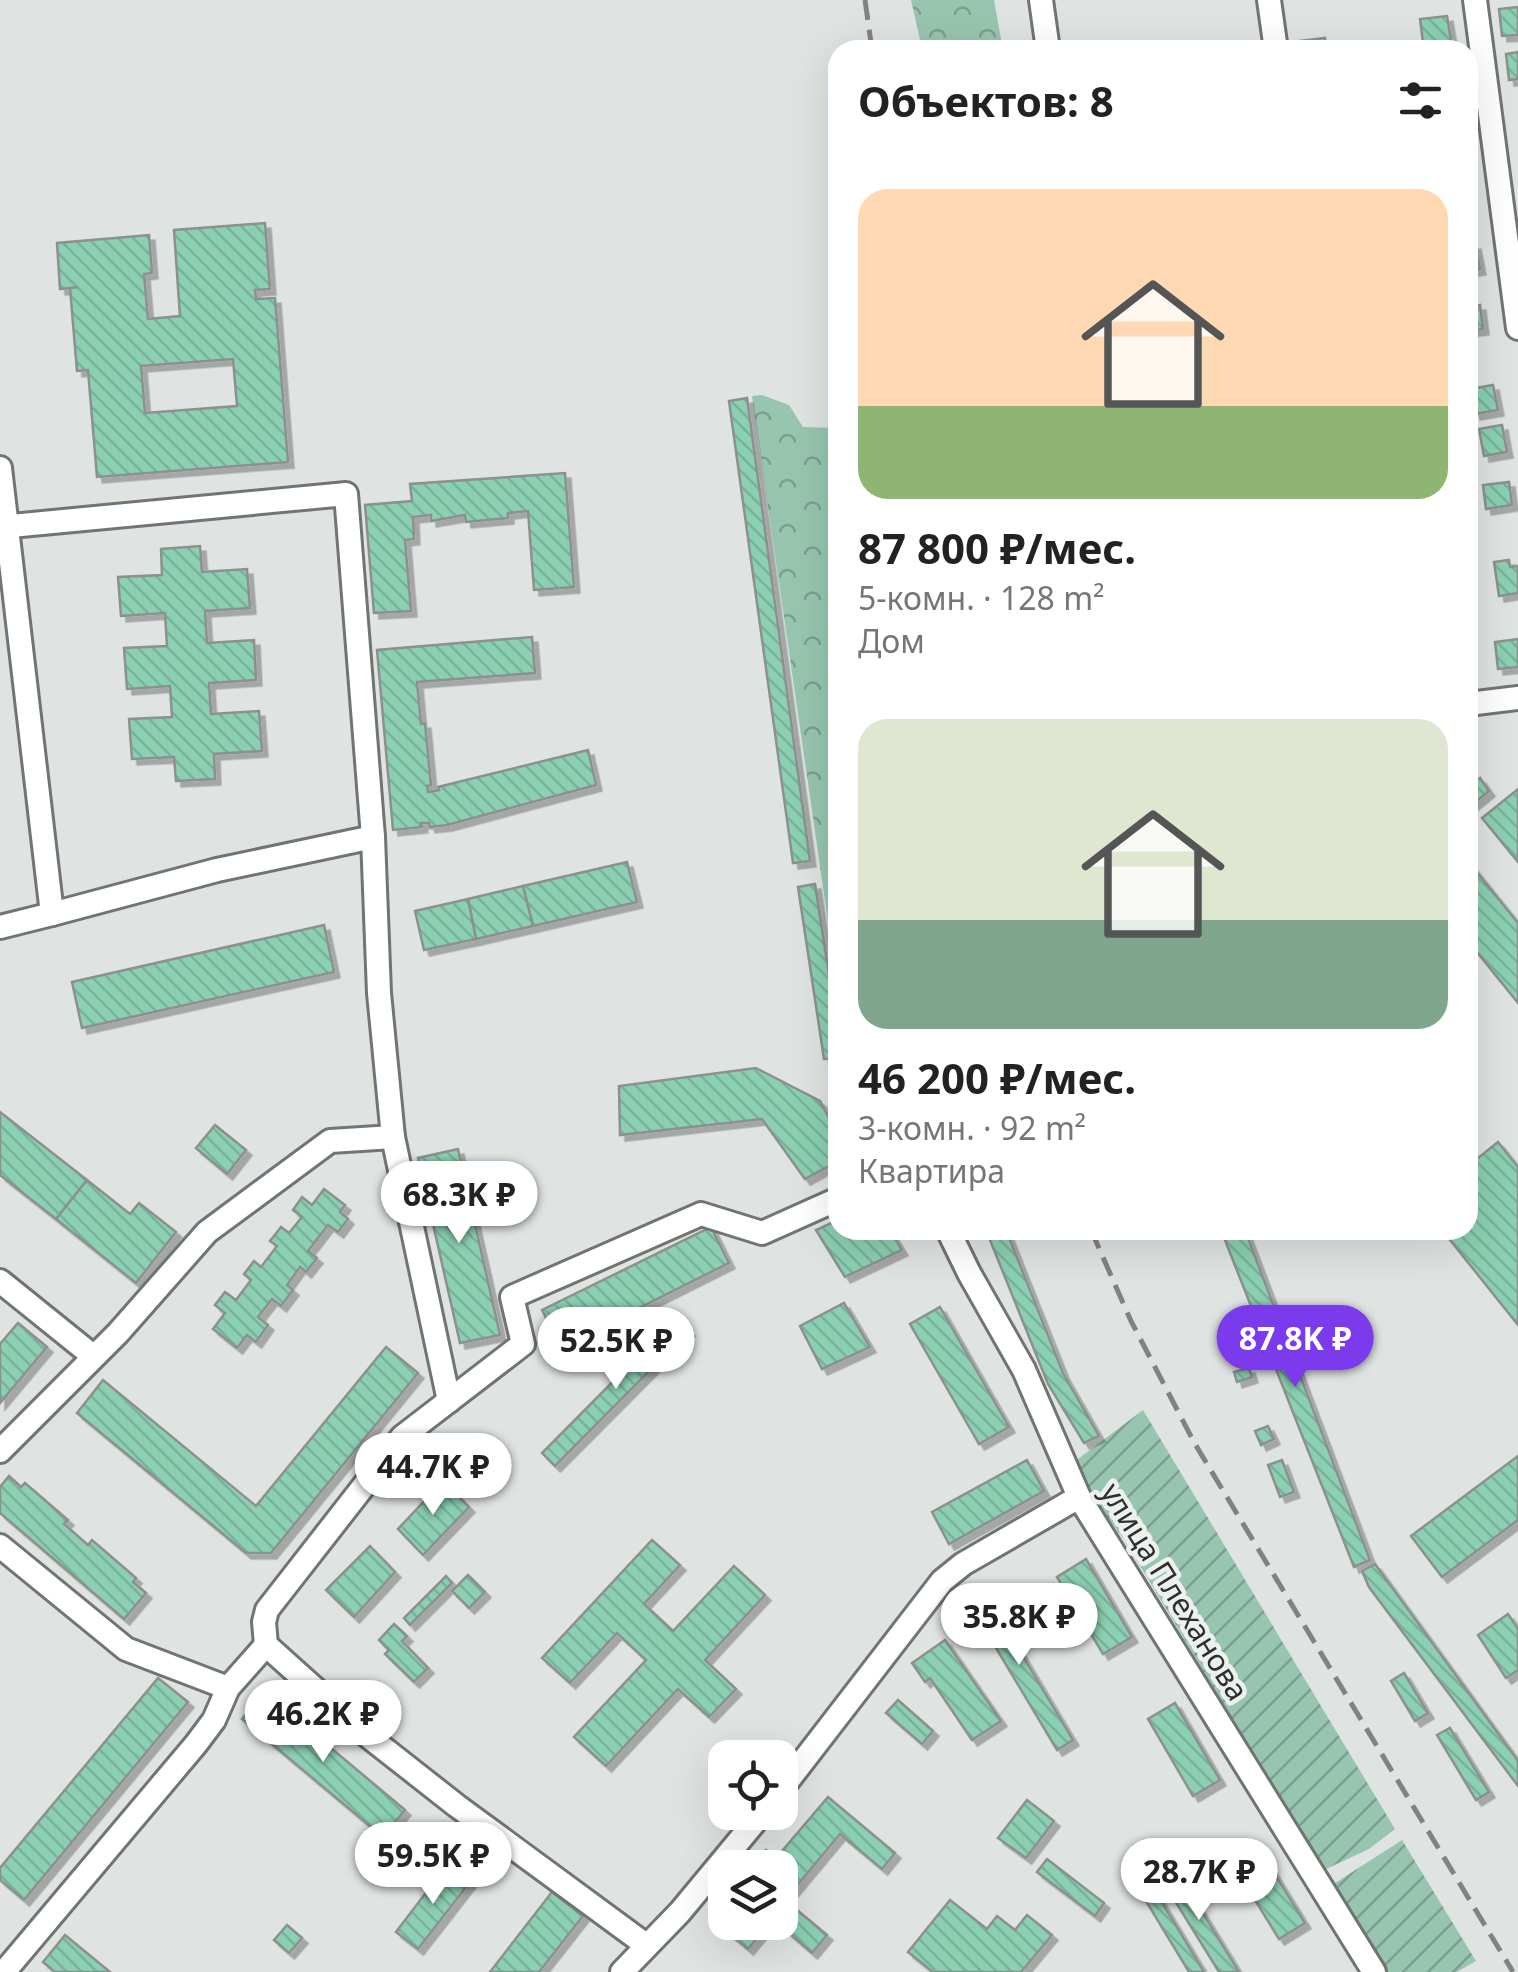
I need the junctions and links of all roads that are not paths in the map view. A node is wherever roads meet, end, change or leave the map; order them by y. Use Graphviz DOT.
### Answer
graph roads {
  1 [pos="1041,0"];
  2 [pos="1269,0"];
  3 [pos="1475,0"];
  4 [pos="1047,40"];
  5 [pos="1275,40"];
  6 [pos="1518,328"];
  7 [pos="0,468"];
  8 [pos="4,526"];
  9 [pos="1518,698"];
  10 [pos="1478,703"];
  11 [pos="373,836"];
  12 [pos="52,914"];
  13 [pos="0,927"];
  14 [pos="392,1138"];
  15 [pos="828,1204"];
  16 [pos="953,1240"];
  17 [pos="0,1281"];
  18 [pos="93,1356"];
  19 [pos="449,1400"];
  20 [pos="0,1451"];
  21 [pos="1079,1497"];
  22 [pos="0,1546"];
  23 [pos="266,1645"];
  24 [pos="228,1688"];
  25 [pos="798,1768"];
  26 [pos="747,1830"];
  27 [pos="646,1944"];
  28 [pos="4,1972"];
  29 [pos="622,1972"];
  30 [pos="1374,1972"];
  1 -- 4 [label="street"];
  2 -- 5 [label="street"];
  3 -- 6 [label="street"];
  7 -- 8 [label="street"];
  8 -- 11 [label="street"];
  8 -- 12 [label="street"];
  9 -- 10 [label="street"];
  11 -- 12 [label="street"];
  11 -- 14 [label="street"];
  12 -- 13 [label="street"];
  14 -- 18 [label="street"];
  14 -- 19 [label="street"];
  15 -- 19 [label="street"];
  16 -- 21 [label="street, улица Плеханова"];
  17 -- 18 [label="street"];
  18 -- 20 [label="street"];
  19 -- 23 [label="street"];
  21 -- 25 [label="street"];
  21 -- 30 [label="street, улица Плеханова"];
  22 -- 24 [label="street"];
  23 -- 24 [label="street"];
  23 -- 27 [label="street"];
  24 -- 28 [label="street"];
  26 -- 27 [label="street"];
  27 -- 29 [label="street"];
}
